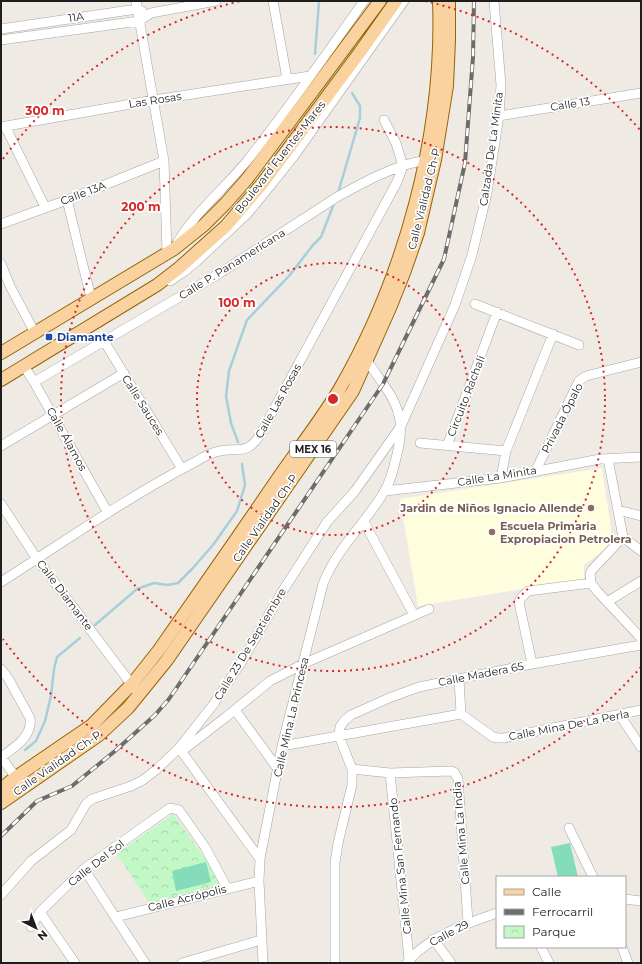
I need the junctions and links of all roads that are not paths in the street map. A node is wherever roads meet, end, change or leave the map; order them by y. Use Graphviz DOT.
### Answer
graph roads {
  1 [pos="216,1"];
  2 [pos="273,1"];
  3 [pos="364,1"];
  4 [pos="380,1"];
  5 [pos="396,1"];
  6 [pos="404,1"];
  7 [pos="439,1"];
  8 [pos="449,1"];
  9 [pos="494,1"];
  10 [pos="137,5"];
  11 [pos="151,13"];
  12 [pos="139,21"];
  13 [pos="1,29"];
  14 [pos="1,40"];
  15 [pos="310,76"];
  16 [pos="287,79"];
  17 [pos="641,92"];
  18 [pos="154,100"];
  19 [pos="499,116"];
  20 [pos="384,120"];
  21 [pos="3,126"];
  22 [pos="430,160"];
  23 [pos="164,161"];
  24 [pos="403,166"];
  25 [pos="67,200"];
  26 [pos="45,207"];
  27 [pos="1,224"];
  28 [pos="171,251"];
  29 [pos="1,264"];
  30 [pos="157,285"];
  31 [pos="6,287"];
  32 [pos="91,298"];
  33 [pos="475,304"];
  34 [pos="497,312"];
  35 [pos="35,333"];
  36 [pos="553,334"];
  37 [pos="104,342"];
  38 [pos="579,345"];
  39 [pos="1,353"];
  40 [pos="362,357"];
  41 [pos="641,362"];
  42 [pos="24,366"];
  43 [pos="124,373"];
  44 [pos="1,380"];
  45 [pos="34,382"];
  46 [pos="54,416"];
  47 [pos="401,426"];
  48 [pos="420,443"];
  49 [pos="1,446"];
  50 [pos="447,446"];
  51 [pos="506,451"];
  52 [pos="641,457"];
  53 [pos="608,458"];
  54 [pos="182,469"];
  55 [pos="536,470"];
  56 [pos="501,478"];
  57 [pos="385,491"];
  58 [pos="1,504"];
  59 [pos="618,510"];
  60 [pos="108,513"];
  61 [pos="641,516"];
  62 [pos="364,522"];
  63 [pos="623,538"];
  64 [pos="641,551"];
  65 [pos="37,559"];
  66 [pos="641,581"];
  67 [pos="1,582"];
  68 [pos="591,583"];
  69 [pos="607,602"];
  70 [pos="429,609"];
  71 [pos="414,615"];
  72 [pos="641,638"];
  73 [pos="641,645"];
  74 [pos="303,664"];
  75 [pos="532,664"];
  76 [pos="1,669"];
  77 [pos="459,679"];
  78 [pos="136,689"];
  79 [pos="234,710"];
  80 [pos="641,710"];
  81 [pos="461,714"];
  82 [pos="619,714"];
  83 [pos="339,736"];
  84 [pos="282,746"];
  85 [pos="641,747"];
  86 [pos="181,749"];
  87 [pos="1,758"];
  88 [pos="278,769"];
  89 [pos="352,769"];
  90 [pos="390,773"];
  91 [pos="19,782"];
  92 [pos="1,789"];
  93 [pos="1,802"];
  94 [pos="569,828"];
  95 [pos="260,859"];
  96 [pos="84,869"];
  97 [pos="593,876"];
  98 [pos="259,881"];
  99 [pos="227,888"];
  100 [pos="1,895"];
  101 [pos="626,899"];
  102 [pos="641,901"];
  103 [pos="40,912"];
  104 [pos="496,913"];
  105 [pos="116,917"];
  106 [pos="468,922"];
  107 [pos="31,927"];
  108 [pos="433,939"];
  109 [pos="261,940"];
  110 [pos="542,948"];
  111 [pos="622,948"];
  112 [pos="408,961"];
  113 [pos="75,963"];
  114 [pos="145,963"];
  115 [pos="182,963"];
  116 [pos="263,963"];
  117 [pos="335,963"];
  118 [pos="451,963"];
  119 [pos="549,963"];
  120 [pos="628,963"];
  1 -- 11 [label="street, 11A"];
  2 -- 16 [label="street"];
  3 -- 15 [label="street"];
  4 -- 28 [label="main road, Boulevard Fuentes Mares"];
  5 -- 30 [label="main road, Boulevard Fuentes Mares"];
  6 -- 30 [label="street"];
  7 -- 22 [label="main road, Calle Vialidad Ch-P / MEX 16"];
  8 -- 22 [label="main road, Calle Vialidad Ch-P / MEX 16"];
  9 -- 19 [label="street, Calzada De La Minita"];
  10 -- 11 [label="street, 11A"];
  10 -- 12 [label="street"];
  10 -- 13 [label="street, 11A"];
  11 -- 12 [label="street, 11A"];
  12 -- 14 [label="street"];
  12 -- 18 [label="street"];
  15 -- 16 [label="street, Las Rosas"];
  15 -- 28 [label="street"];
  16 -- 18 [label="street, Las Rosas"];
  17 -- 19 [label="street, Calle 13"];
  18 -- 21 [label="street, Las Rosas"];
  18 -- 23 [label="street"];
  19 -- 47 [label="street, Calzada De La Minita"];
  20 -- 24 [label="street"];
  21 -- 26 [label="street"];
  22 -- 24 [label="street, Calle P. Panamericana"];
  22 -- 40 [label="main road, Calle Vialidad Ch-P / MEX 16"];
  23 -- 25 [label="street, Calle 13A"];
  23 -- 28 [label="street"];
  24 -- 37 [label="street, Calle P. Panamericana"];
  24 -- 54 [label="street, Calle Las Rosas"];
  25 -- 26 [label="street, Calle 13A"];
  25 -- 32 [label="street"];
  26 -- 27 [label="street, Calle 13A"];
  28 -- 32 [label="main road, Boulevard Fuentes Mares"];
  29 -- 31 [label="street"];
  30 -- 42 [label="main road, Boulevard Fuentes Mares"];
  31 -- 35 [label="street"];
  32 -- 35 [label="main road, Boulevard Fuentes Mares"];
  33 -- 34 [label="street"];
  34 -- 36 [label="street"];
  34 -- 50 [label="street, Circuito Rachali"];
  35 -- 39 [label="main road, Boulevard Fuentes Mares"];
  36 -- 38 [label="street"];
  36 -- 51 [label="street"];
  37 -- 43 [label="street, Calle Sauces"];
  37 -- 45 [label="street, Calle P. Panamericana"];
  40 -- 47 [label="street, Calzada De La Minita"];
  40 -- 78 [label="main road, Calle Vialidad Ch-P / MEX 16"];
  41 -- 55 [label="street, Privada Ópalo"];
  42 -- 44 [label="main road, Boulevard Fuentes Mares"];
  42 -- 45 [label="street, Calle Álamos"];
  43 -- 46 [label="street"];
  43 -- 54 [label="street, Calle Sauces"];
  45 -- 46 [label="street, Calle Álamos"];
  46 -- 49 [label="street"];
  46 -- 60 [label="street, Calle Álamos"];
  47 -- 57 [label="street, Calzada De La Minita"];
  47 -- 86 [label="street, Calle 23 De Septiembre"];
  48 -- 50 [label="street"];
  50 -- 51 [label="street, Circuito Rachali"];
  51 -- 56 [label="street"];
  52 -- 53 [label="street, Calle La Minita"];
  53 -- 55 [label="street, Calle La Minita"];
  53 -- 59 [label="street"];
  54 -- 60 [label="street, Calle Las Rosas"];
  55 -- 56 [label="street, Calle La Minita"];
  56 -- 57 [label="street, Calle La Minita"];
  57 -- 62 [label="street, Calle Mina La Princesa"];
  58 -- 65 [label="street, Calle Diamante"];
  59 -- 61 [label="street"];
  59 -- 63 [label="street"];
  60 -- 65 [label="street, Calle Las Rosas"];
  62 -- 71 [label="street"];
  62 -- 74 [label="street, Calle Mina La Princesa"];
  63 -- 64 [label="street"];
  63 -- 68 [label="street"];
  65 -- 67 [label="street, Calle Las Rosas"];
  65 -- 78 [label="street, Calle Diamante"];
  66 -- 69 [label="street"];
  68 -- 69 [label="street"];
  68 -- 75 [label="street"];
  69 -- 72 [label="street"];
  70 -- 71 [label="street"];
  71 -- 74 [label="street"];
  73 -- 75 [label="street, Calle Madera 65"];
  74 -- 79 [label="street"];
  74 -- 84 [label="street, Calle Mina La Princesa"];
  75 -- 77 [label="street, Calle Madera 65"];
  76 -- 87 [label="street"];
  77 -- 81 [label="street"];
  77 -- 83 [label="street, Calle Madera 65"];
  78 -- 91 [label="main road, Calle Vialidad Ch-P / MEX 16"];
  79 -- 86 [label="street"];
  79 -- 88 [label="street"];
  80 -- 82 [label="street, Calle Mina De La Perla"];
  81 -- 82 [label="street, Calle Mina De La Perla"];
  81 -- 83 [label="street"];
  82 -- 85 [label="street"];
  83 -- 84 [label="street"];
  83 -- 89 [label="street"];
  84 -- 88 [label="street, Calle Mina La Princesa"];
  86 -- 95 [label="street"];
  86 -- 100 [label="street, Calle 23 De Septiembre"];
  87 -- 91 [label="street"];
  88 -- 95 [label="street, Calle Mina La Princesa"];
  89 -- 90 [label="street, Calle Mina La India"];
  89 -- 117 [label="street"];
  90 -- 106 [label="street, Calle Mina La India"];
  90 -- 112 [label="street, Calle Mina San Fernando"];
  91 -- 92 [label="main road, Calle Vialidad Ch-P / MEX 16"];
  91 -- 93 [label="main road, Calle Vialidad Ch-P / MEX 16"];
  94 -- 97 [label="street"];
  95 -- 98 [label="street, Calle Mina La Princesa"];
  96 -- 99 [label="street, Calle Del Sol"];
  96 -- 103 [label="street, Calle Del Sol"];
  96 -- 105 [label="street"];
  98 -- 99 [label="street, Calle Acrópolis"];
  98 -- 109 [label="street, Calle Mina La Princesa"];
  99 -- 105 [label="street, Calle Acrópolis"];
  101 -- 102 [label="street"];
  103 -- 107 [label="street, Calle Del Sol"];
  103 -- 113 [label="street"];
  104 -- 106 [label="street, Calle 29"];
  105 -- 114 [label="street"];
  106 -- 108 [label="street, Calle 29"];
  108 -- 112 [label="street, Calle 29"];
  108 -- 118 [label="street"];
  109 -- 115 [label="street"];
  109 -- 116 [label="street, Calle Mina La Princesa"];
  110 -- 119 [label="street"];
  111 -- 120 [label="street"];
}
